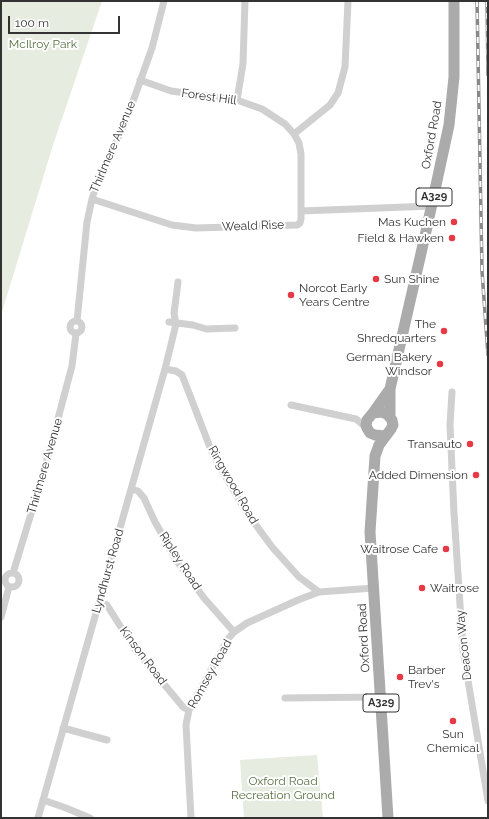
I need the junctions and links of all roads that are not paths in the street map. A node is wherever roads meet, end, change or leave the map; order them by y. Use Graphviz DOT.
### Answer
graph roads {
  1 [pos="164,1"];
  2 [pos="245,1"];
  3 [pos="348,1"];
  4 [pos="454,1"];
  5 [pos="140,80"];
  6 [pos="237,100"];
  7 [pos="294,134"];
  8 [pos="92,199"];
  9 [pos="432,206"];
  10 [pos="302,211"];
  11 [pos="178,282"];
  12 [pos="173,323"];
  13 [pos="234,328"];
  14 [pos="165,369"];
  15 [pos="390,389"];
  16 [pos="452,392"];
  17 [pos="291,405"];
  18 [pos="371,415"];
  19 [pos="390,417"];
  20 [pos="356,419"];
  21 [pos="368,430"];
  22 [pos="385,436"];
  23 [pos="375,456"];
  24 [pos="131,489"];
  25 [pos="13,573"];
  26 [pos="9,587"];
  27 [pos="374,588"];
  28 [pos="319,592"];
  29 [pos="98,602"];
  30 [pos="1,616"];
  31 [pos="234,632"];
  32 [pos="380,697"];
  33 [pos="285,698"];
  34 [pos="190,710"];
  35 [pos="63,728"];
  36 [pos="107,740"];
  37 [pos="42,800"];
  38 [pos="488,801"];
  39 [pos="38,818"];
  40 [pos="90,818"];
  41 [pos="192,818"];
  42 [pos="388,818"];
  1 -- 5 [label="street, Thirlmere Avenue"];
  2 -- 6 [label="street"];
  3 -- 7 [label="street"];
  4 -- 9 [label="main road, Oxford Road / A329"];
  5 -- 6 [label="street, Forest Hill"];
  5 -- 8 [label="street, Thirlmere Avenue"];
  6 -- 7 [label="street, Forest Hill"];
  7 -- 10 [label="street"];
  8 -- 10 [label="street, Weald Rise"];
  8 -- 25 [label="street, Thirlmere Avenue"];
  9 -- 10 [label="street"];
  9 -- 15 [label="main road, Oxford Road / A329"];
  11 -- 12 [label="street, Lyndhurst Road"];
  12 -- 13 [label="street"];
  12 -- 14 [label="street, Lyndhurst Road"];
  14 -- 24 [label="street, Lyndhurst Road"];
  14 -- 28 [label="street, Ringwood Road"];
  15 -- 18 [label="main road, Oxford Road / A329"];
  15 -- 19 [label="main road, Oxford Road / A329"];
  16 -- 38 [label="street, Deacon Way"];
  17 -- 20 [label="street"];
  18 -- 19 [label="main road"];
  18 -- 20 [label="street"];
  18 -- 21 [label="main road"];
  19 -- 22 [label="main road"];
  20 -- 21 [label="street"];
  21 -- 22 [label="main road"];
  21 -- 23 [label="main road, Oxford Road / A329"];
  22 -- 23 [label="main road, Oxford Road / A329"];
  23 -- 27 [label="main road, Oxford Road / A329"];
  24 -- 29 [label="street, Lyndhurst Road"];
  24 -- 31 [label="street, Ripley Road"];
  25 -- 26 [label="street, Thirlmere Avenue"];
  25 -- 26 [label="street, Thirlmere Avenue"];
  26 -- 30 [label="street, Thirlmere Avenue"];
  27 -- 28 [label="street, Romsey Road"];
  27 -- 32 [label="main road, Oxford Road / A329"];
  28 -- 31 [label="street, Romsey Road"];
  29 -- 34 [label="street, Kinson Road"];
  29 -- 35 [label="street, Lyndhurst Road"];
  31 -- 34 [label="street, Romsey Road"];
  32 -- 33 [label="street"];
  32 -- 42 [label="main road, Oxford Road / A329"];
  34 -- 41 [label="street, Romsey Road"];
  35 -- 36 [label="street"];
  35 -- 37 [label="street, Lyndhurst Road"];
  37 -- 39 [label="street, Lyndhurst Road"];
  37 -- 40 [label="street"];
}
